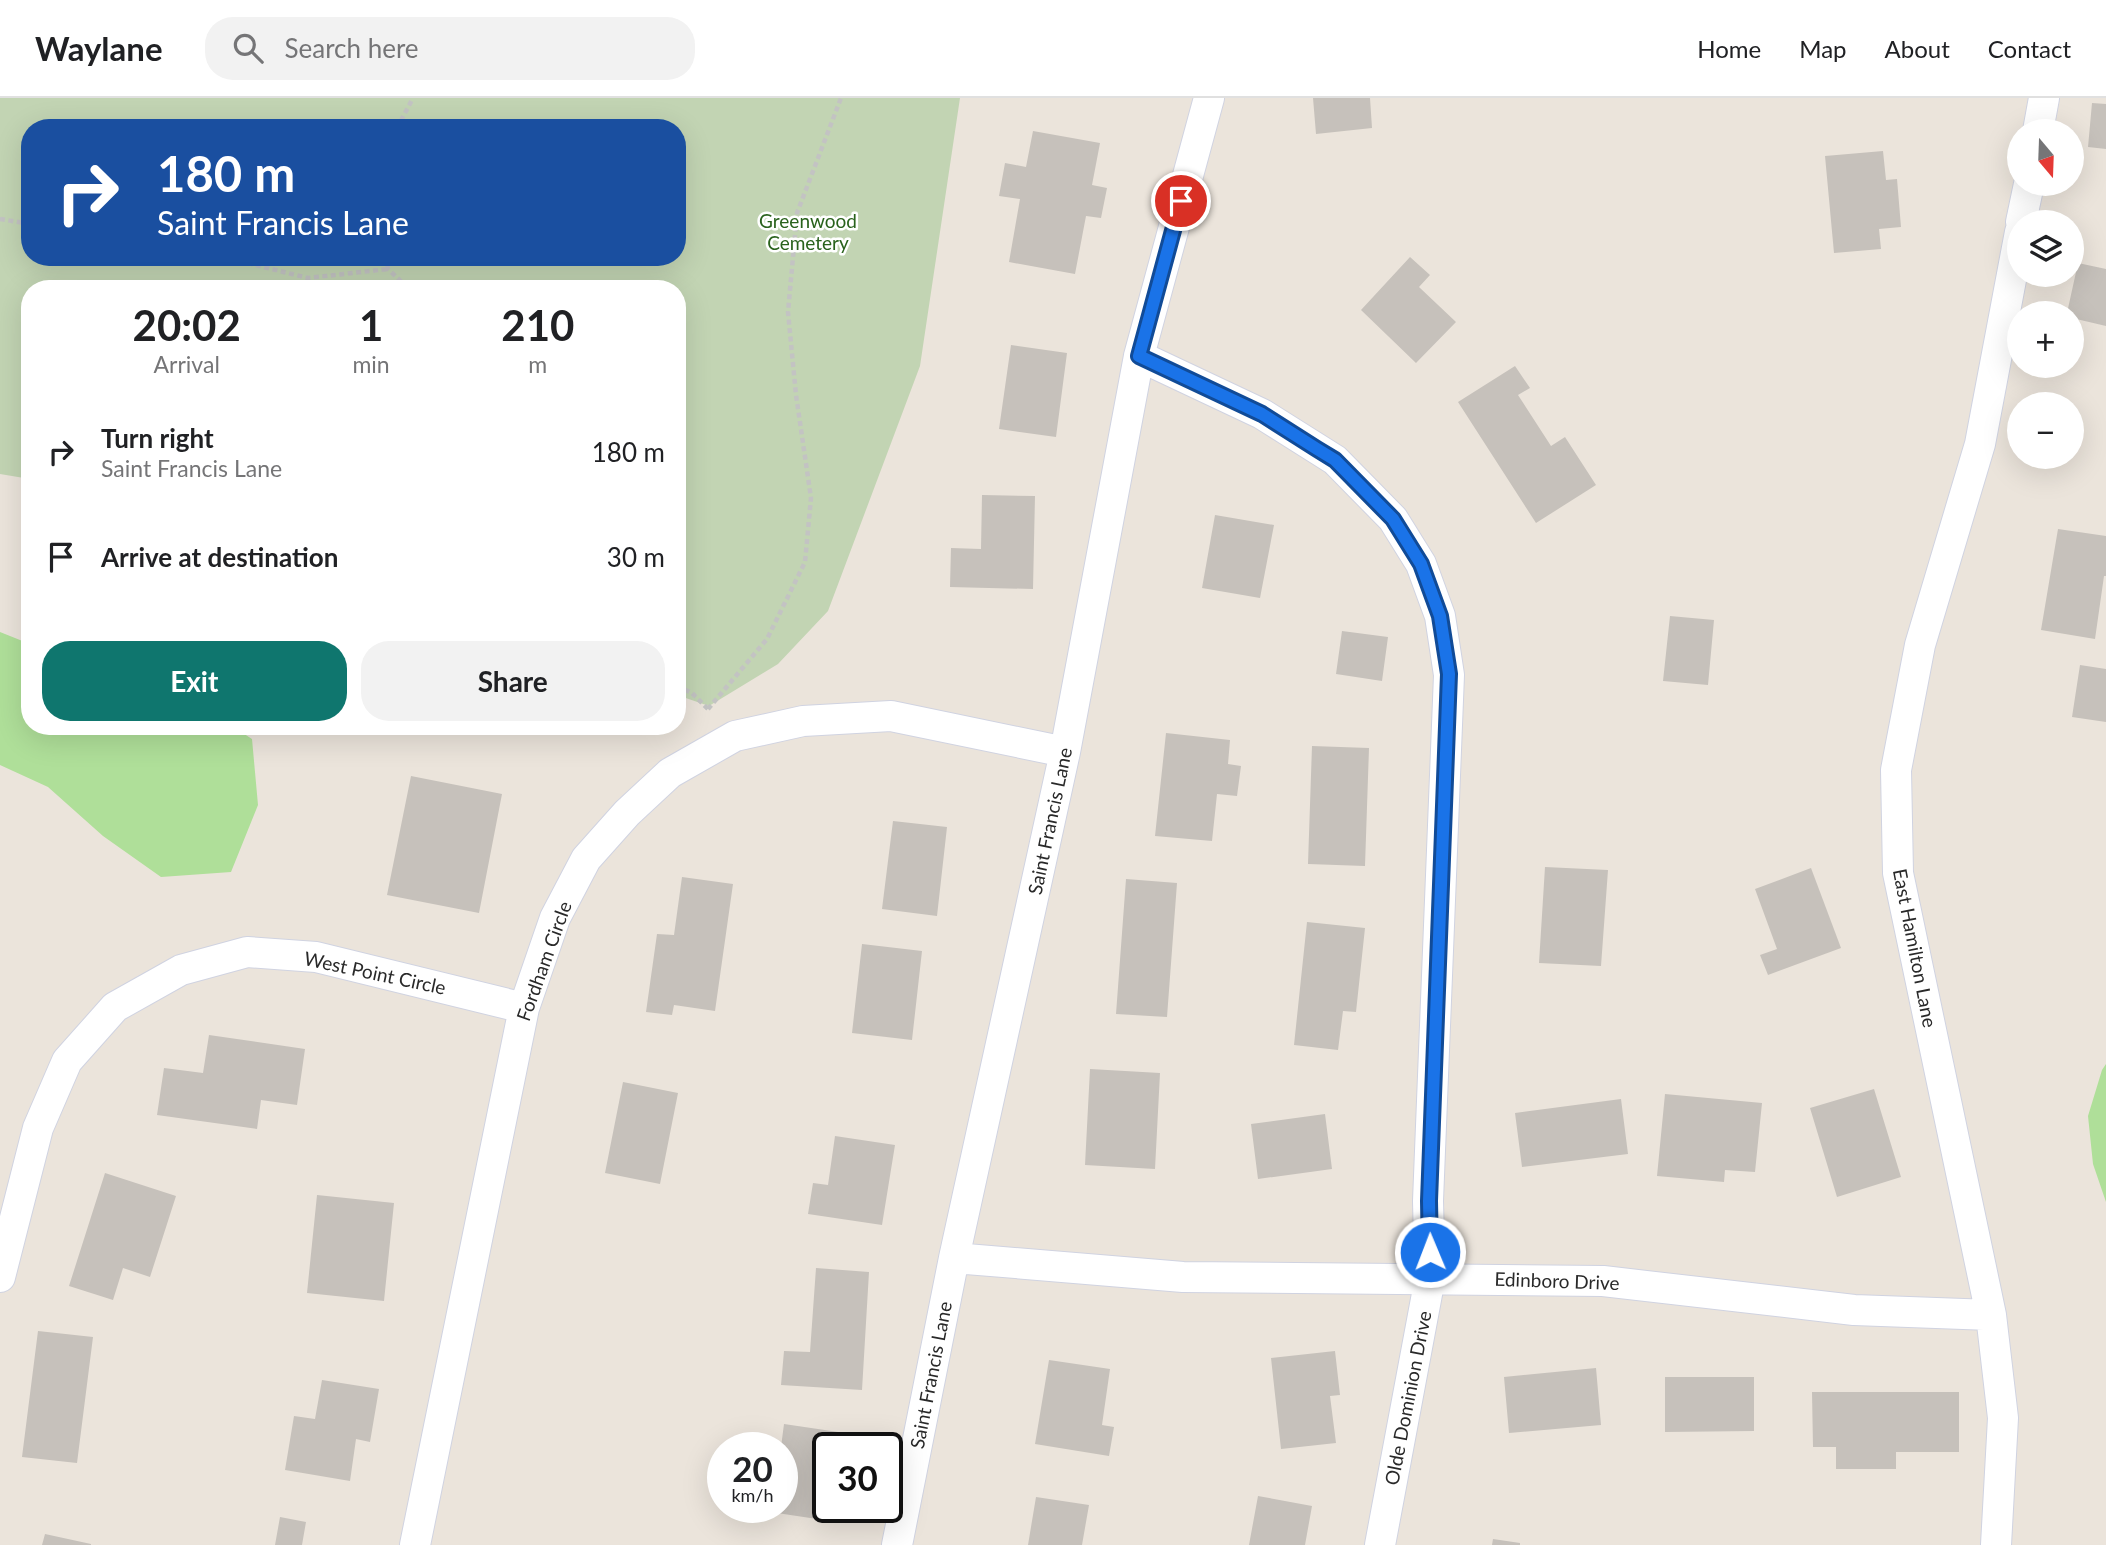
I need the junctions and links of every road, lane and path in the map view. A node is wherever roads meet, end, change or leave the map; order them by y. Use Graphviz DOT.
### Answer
graph roads {
  1 [pos="413,98"];
  2 [pos="841,98"];
  3 [pos="1209,98"];
  4 [pos="2045,98"];
  5 [pos="402,119"];
  6 [pos="2041,119"];
  7 [pos="0,219"];
  8 [pos="21,222"];
  9 [pos="259,266"];
  10 [pos="388,266"];
  11 [pos="388,269"];
  12 [pos="400,280"];
  13 [pos="2010,287"];
  14 [pos="1139,356"];
  15 [pos="708,709"];
  16 [pos="1065,752"];
  17 [pos="524,1008"];
  18 [pos="954,1258"];
  19 [pos="0,1277"];
  20 [pos="1430,1278"];
  21 [pos="1991,1315"];
  22 [pos="415,1545"];
  23 [pos="897,1545"];
  24 [pos="1380,1545"];
  25 [pos="1996,1545"];
  1 -- 5 [label="path"];
  2 -- 15 [label="path"];
  3 -- 14 [label="street, Saint Francis Lane"];
  4 -- 6 [label="street"];
  7 -- 8 [label="path"];
  9 -- 11 [label="path"];
  10 -- 11 [label="path"];
  11 -- 12 [label="path"];
  13 -- 21 [label="street, East Hamilton Lane"];
  14 -- 16 [label="street, Saint Francis Lane"];
  14 -- 20 [label="street, Olde Dominion Drive"];
  16 -- 17 [label="street, Fordham Circle"];
  16 -- 18 [label="street, Saint Francis Lane"];
  17 -- 19 [label="street, West Point Circle"];
  17 -- 22 [label="street, Fordham Circle"];
  18 -- 20 [label="street, Edinboro Drive"];
  18 -- 23 [label="street, Saint Francis Lane"];
  20 -- 21 [label="street, Edinboro Drive"];
  20 -- 24 [label="street, Olde Dominion Drive"];
  21 -- 25 [label="street, East Hamilton Lane"];
}
